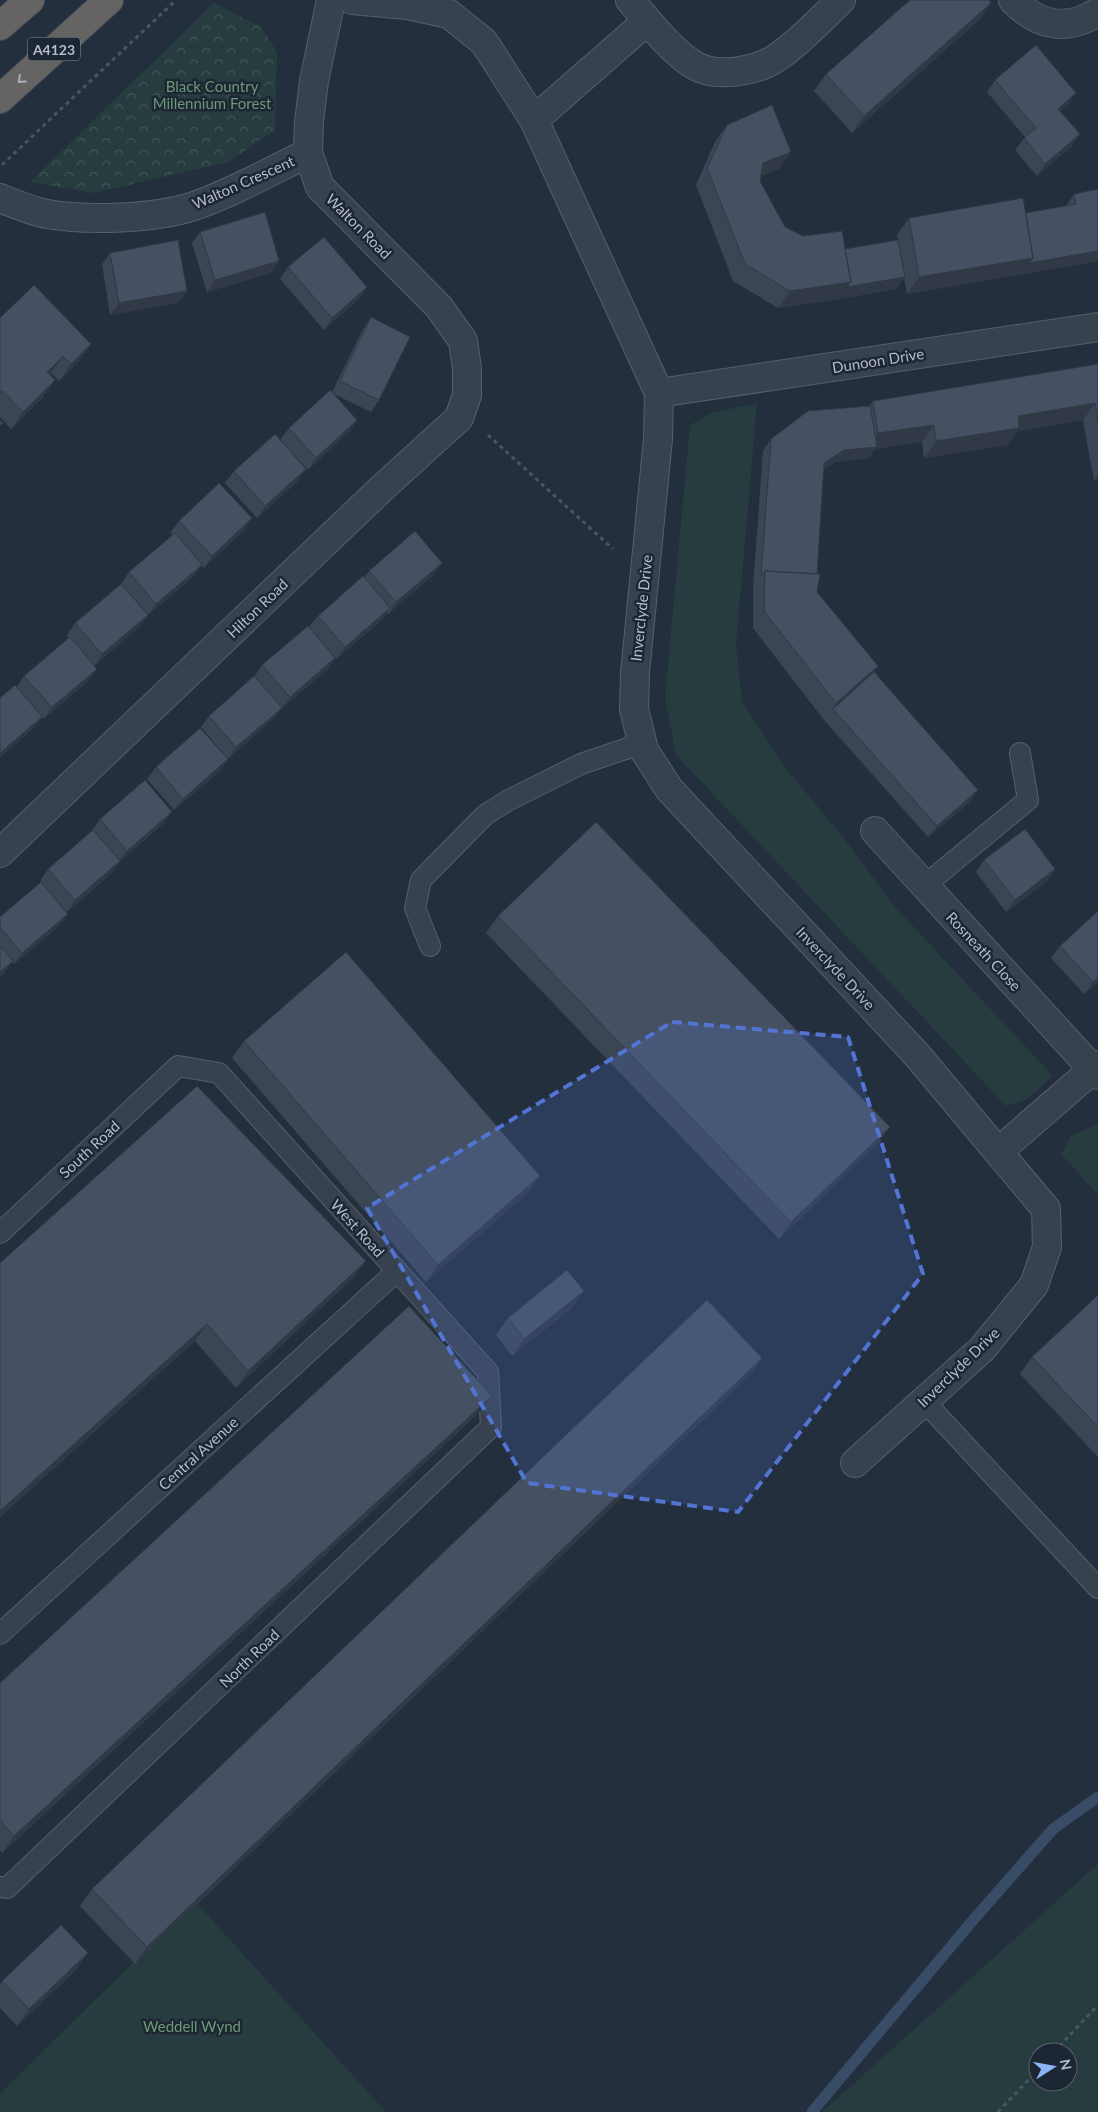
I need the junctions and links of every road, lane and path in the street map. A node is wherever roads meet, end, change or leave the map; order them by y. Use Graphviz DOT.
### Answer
graph roads {
  1 [pos="30,0"];
  2 [pos="108,0"];
  3 [pos="176,0"];
  4 [pos="331,0"];
  5 [pos="352,0"];
  6 [pos="841,0"];
  7 [pos="1013,0"];
  8 [pos="639,7"];
  9 [pos="1098,12"];
  10 [pos="0,26"];
  11 [pos="0,99"];
  12 [pos="534,120"];
  13 [pos="308,153"];
  14 [pos="0,167"];
  15 [pos="1,201"];
  16 [pos="1098,327"];
  17 [pos="463,341"];
  18 [pos="659,393"];
  19 [pos="461,411"];
  20 [pos="644,578"];
  21 [pos="642,743"];
  22 [pos="1020,753"];
  23 [pos="875,831"];
  24 [pos="0,853"];
  25 [pos="924,886"];
  26 [pos="430,946"];
  27 [pos="178,1066"];
  28 [pos="1096,1070"];
  29 [pos="999,1151"];
  30 [pos="0,1233"];
  31 [pos="397,1271"];
  32 [pos="924,1401"];
  33 [pos="491,1427"];
  34 [pos="855,1463"];
  35 [pos="1098,1588"];
  36 [pos="0,1634"];
  37 [pos="4,1888"];
  38 [pos="1098,2005"];
  39 [pos="1063,2042"];
  40 [pos="1028,2080"];
  41 [pos="998,2112"];
  1 -- 10 [label="highway"];
  2 -- 11 [label="highway, A4123, one-way"];
  3 -- 14 [label="path"];
  4 -- 13 [label="street, Walton Road"];
  5 -- 12 [label="street"];
  6 -- 8 [label="street"];
  7 -- 9 [label="street"];
  8 -- 12 [label="street"];
  12 -- 18 [label="street"];
  13 -- 15 [label="street, Walton Crescent"];
  13 -- 17 [label="street, Walton Road"];
  16 -- 18 [label="street, Dunoon Drive"];
  17 -- 19 [label="street, Hilton Road"];
  18 -- 20 [label="street, Inverclyde Drive"];
  19 -- 20 [label="path"];
  19 -- 24 [label="street, Hilton Road"];
  20 -- 21 [label="street, Inverclyde Drive"];
  21 -- 26 [label="lane"];
  21 -- 29 [label="street, Inverclyde Drive"];
  22 -- 25 [label="lane"];
  23 -- 25 [label="street, Rosneath Close"];
  25 -- 28 [label="street, Rosneath Close"];
  27 -- 30 [label="lane, South Road"];
  27 -- 31 [label="lane, West Road"];
  28 -- 29 [label="street"];
  29 -- 32 [label="street, Inverclyde Drive"];
  31 -- 33 [label="lane, West Road"];
  31 -- 36 [label="lane, Central Avenue"];
  32 -- 34 [label="street, Inverclyde Drive"];
  32 -- 35 [label="lane"];
  33 -- 37 [label="lane, North Road"];
  38 -- 39 [label="path"];
  40 -- 41 [label="path"];
}
